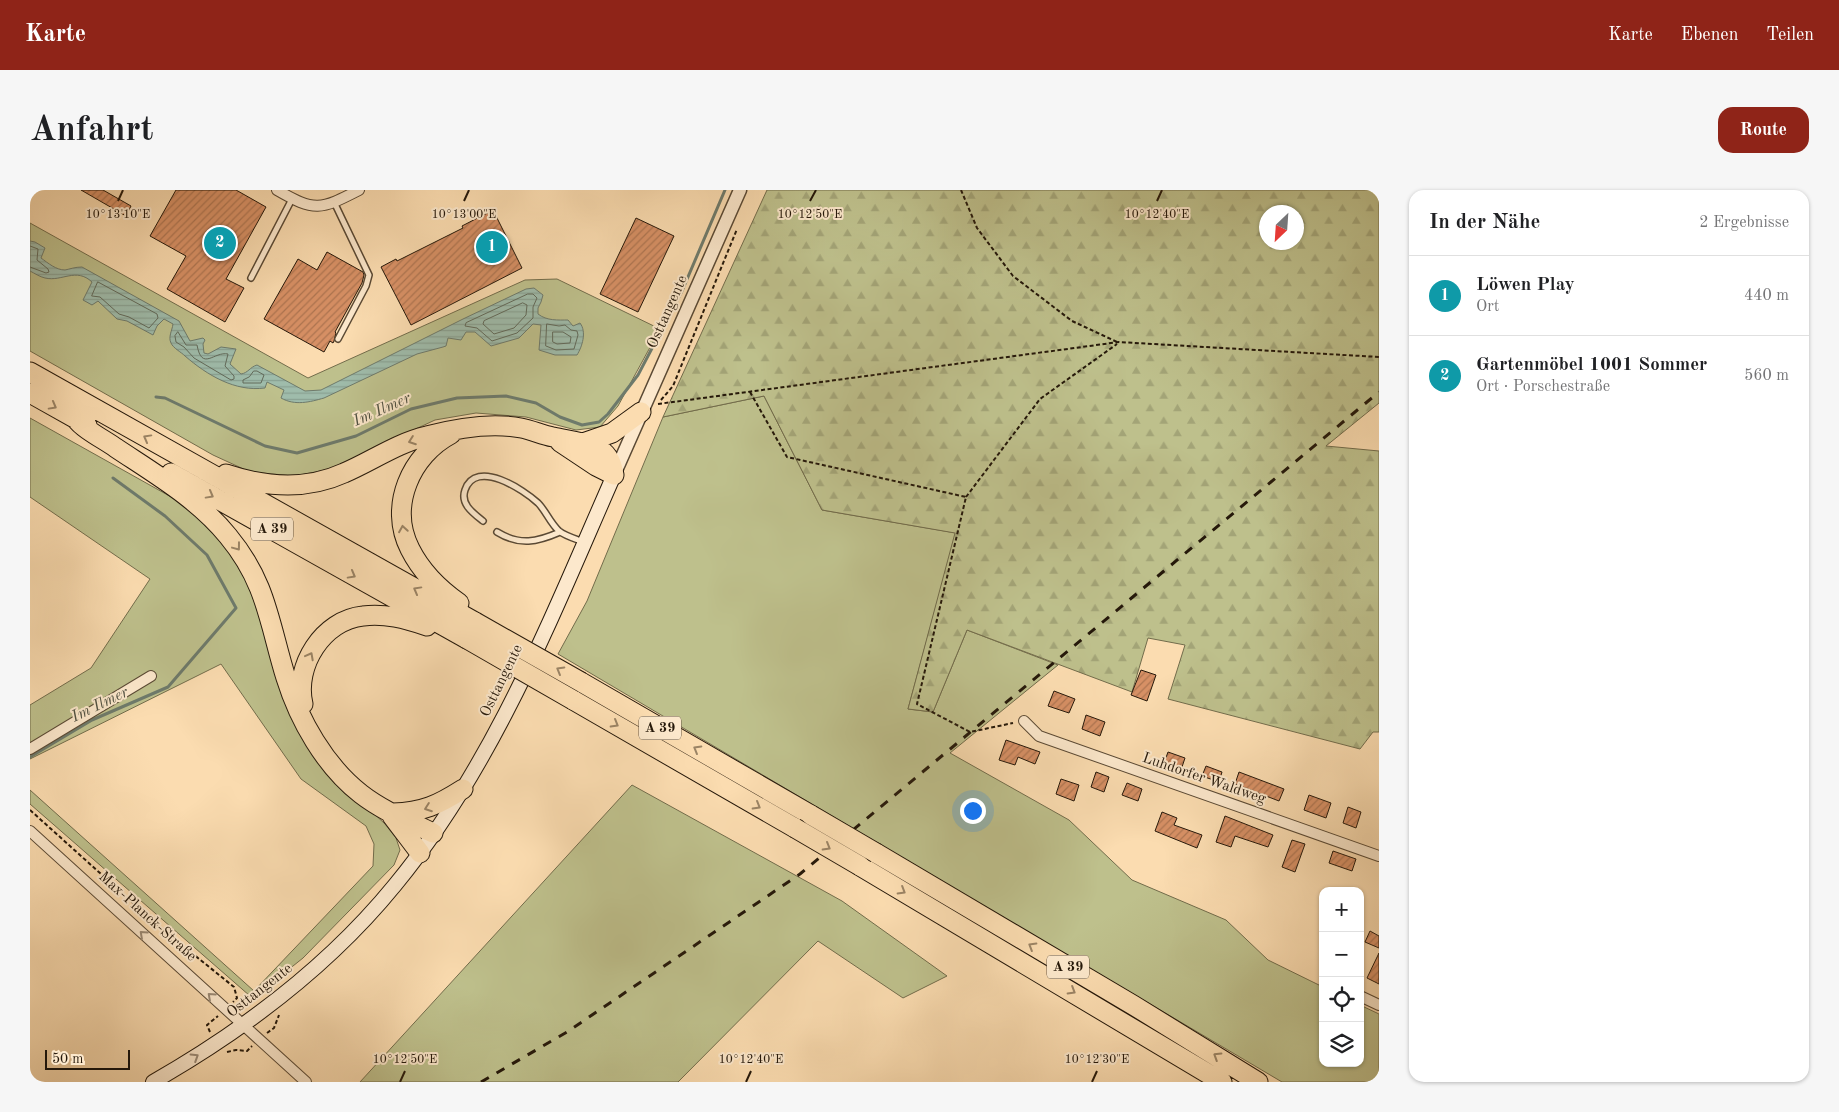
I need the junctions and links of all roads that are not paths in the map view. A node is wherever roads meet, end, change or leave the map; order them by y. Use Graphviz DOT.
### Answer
graph roads {
  1 [pos="277,190"];
  2 [pos="359,190"];
  3 [pos="740,190"];
  4 [pos="292,199"];
  5 [pos="334,202"];
  6 [pos="251,278"];
  7 [pos="338,339"];
  8 [pos="30,372"];
  9 [pos="30,393"];
  10 [pos="642,412"];
  11 [pos="76,419"];
  12 [pos="459,430"];
  13 [pos="553,437"];
  14 [pos="583,443"];
  15 [pos="190,462"];
  16 [pos="614,475"];
  17 [pos="483,521"];
  18 [pos="498,532"];
  19 [pos="560,532"];
  20 [pos="584,542"];
  21 [pos="473,626"];
  22 [pos="151,676"];
  23 [pos="1024,721"];
  24 [pos="312,736"];
  25 [pos="30,749"];
  26 [pos="463,789"];
  27 [pos="390,812"];
  28 [pos="30,831"];
  29 [pos="433,833"];
  30 [pos="420,852"];
  31 [pos="1379,856"];
  32 [pos="1364,998"];
  33 [pos="1379,1005"];
  34 [pos="244,1025"];
  35 [pos="153,1082"];
  36 [pos="306,1082"];
  37 [pos="1222,1082"];
  38 [pos="1258,1082"];
  1 -- 4 [label="street"];
  2 -- 5 [label="street"];
  3 -- 10 [label="street, Osttangente"];
  4 -- 5 [label="street"];
  4 -- 6 [label="lane"];
  5 -- 7 [label="lane"];
  15 -- 8 [label="highway, A 39, one-way"];
  9 -- 11 [label="highway, A 39, one-way"];
  10 -- 14 [label="highway"];
  10 -- 16 [label="street, Osttangente"];
  11 -- 21 [label="highway, A 39, one-way"];
  11 -- 24 [label="highway, one-way"];
  12 -- 13 [label="highway"];
  12 -- 15 [label="highway, one-way"];
  21 -- 12 [label="highway, one-way"];
  13 -- 14 [label="highway"];
  13 -- 16 [label="highway"];
  14 -- 16 [label="highway"];
  21 -- 15 [label="highway, A 39, one-way"];
  16 -- 20 [label="main road, Osttangente"];
  17 -- 19 [label="lane"];
  18 -- 19 [label="lane"];
  19 -- 20 [label="lane"];
  20 -- 26 [label="main road, Osttangente"];
  24 -- 21 [label="highway, one-way"];
  21 -- 37 [label="highway, A 39, one-way, bridge"];
  38 -- 21 [label="highway, A 39, one-way, bridge"];
  22 -- 25 [label="street"];
  23 -- 31 [label="street, Luhdorfer Waldweg"];
  24 -- 27 [label="highway"];
  26 -- 27 [label="highway, one-way"];
  26 -- 29 [label="main road, Osttangente"];
  27 -- 29 [label="highway"];
  27 -- 30 [label="highway"];
  34 -- 28 [label="street, Max-Planck-Straße, one-way"];
  29 -- 30 [label="main road, Osttangente"];
  30 -- 34 [label="main road, Osttangente"];
  32 -- 33 [label="street"];
  35 -- 34 [label="main road, Osttangente, one-way"];
  34 -- 36 [label="street, Max-Planck-Straße"];
}
